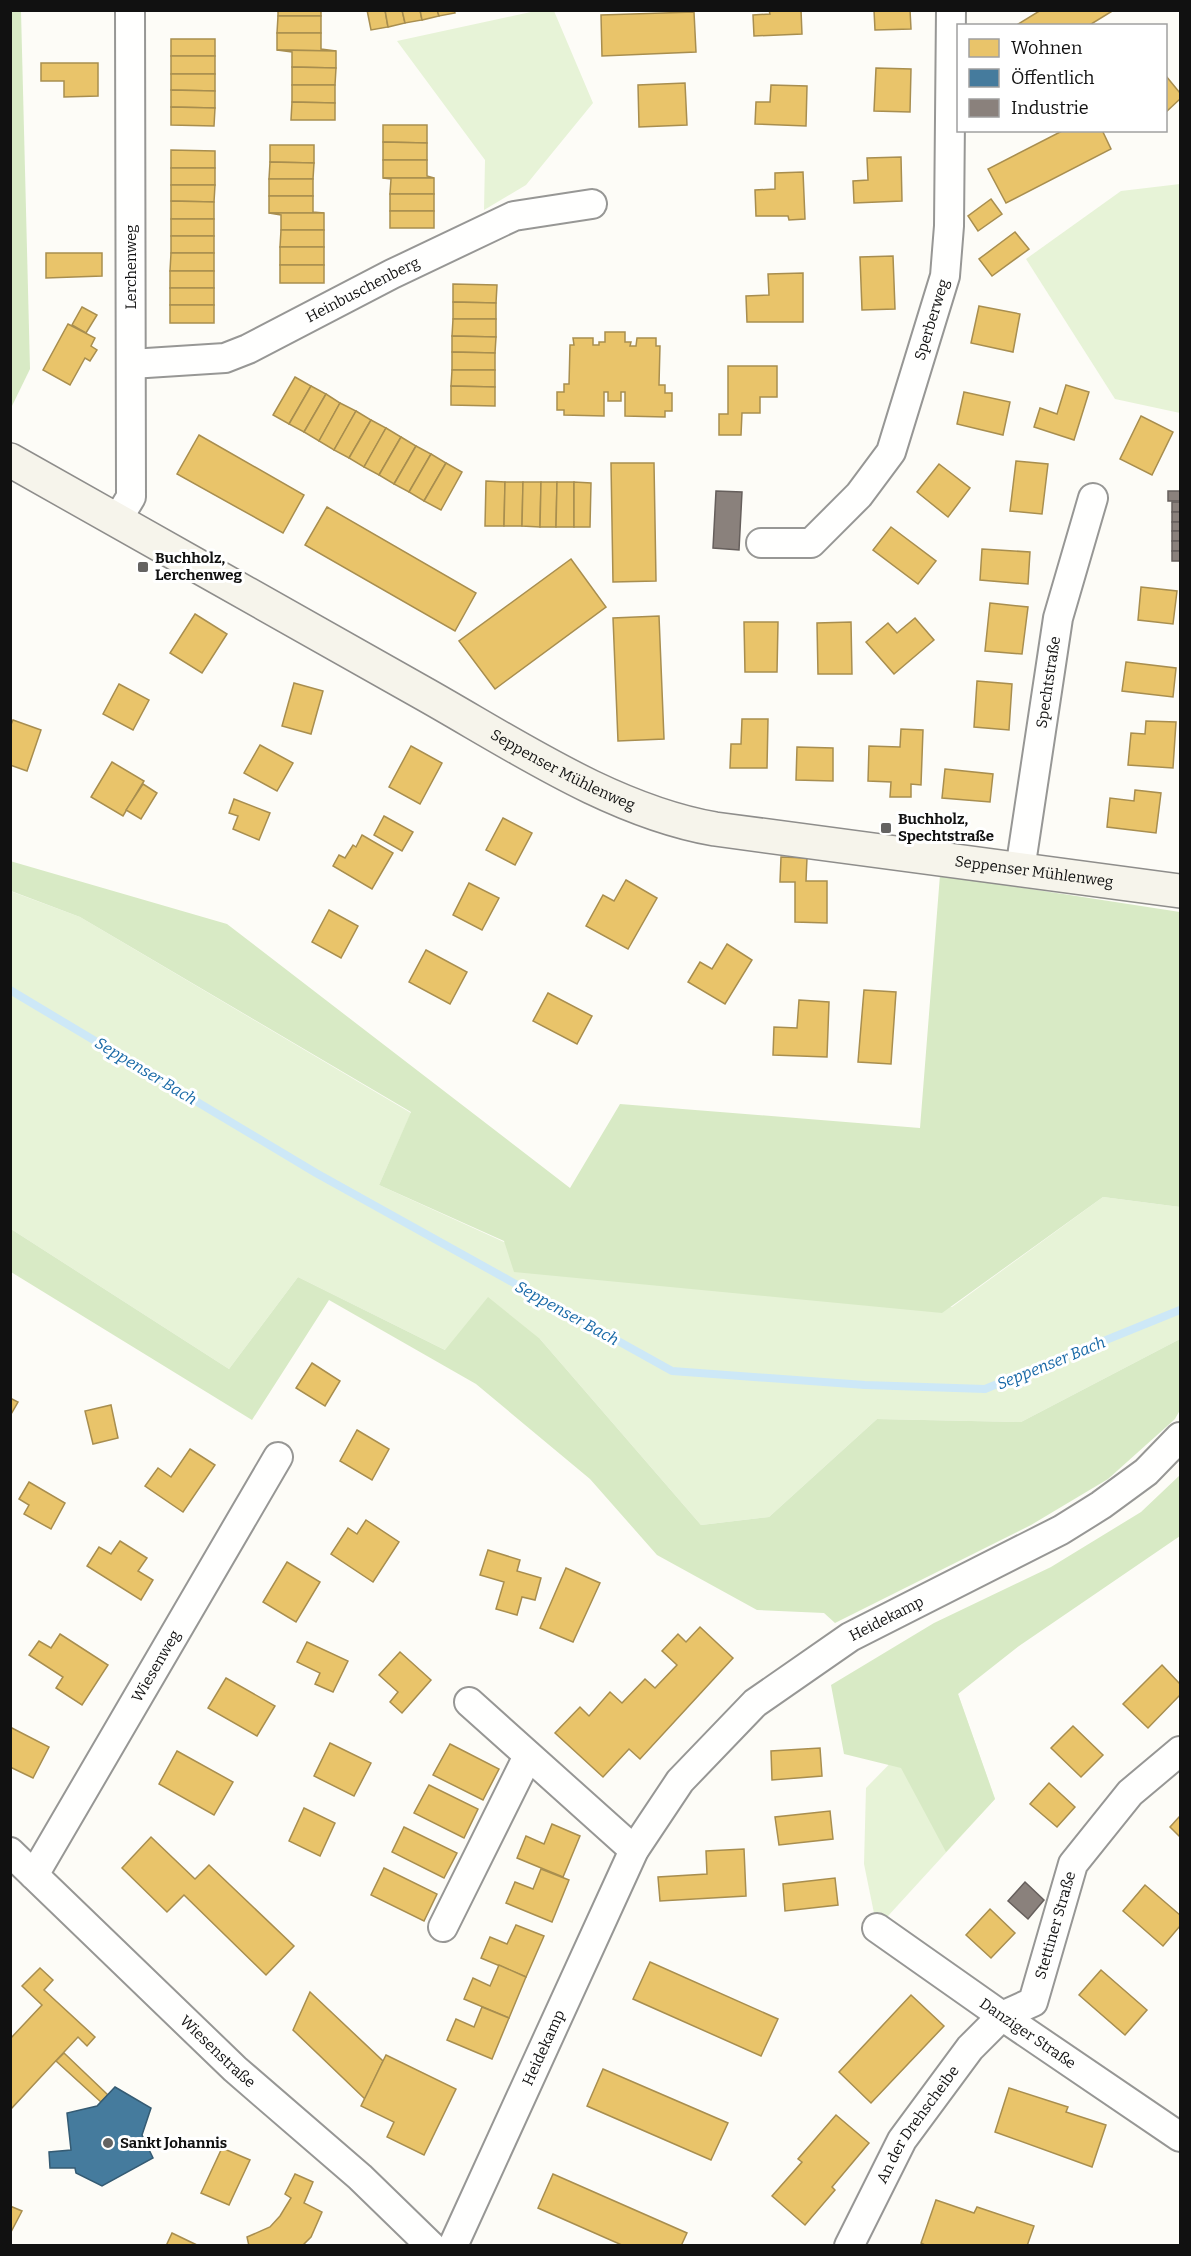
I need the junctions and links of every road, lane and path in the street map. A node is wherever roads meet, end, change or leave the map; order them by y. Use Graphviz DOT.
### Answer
graph roads {
  1 [pos="130,10"];
  2 [pos="951,10"];
  3 [pos="592,204"];
  4 [pos="131,364"];
  5 [pos="10,460"];
  6 [pos="1093,498"];
  7 [pos="117,520"];
  8 [pos="761,543"];
  9 [pos="1020,870"];
  10 [pos="1180,891"];
  11 [pos="1180,1437"];
  12 [pos="278,1457"];
  13 [pos="469,1702"];
  14 [pos="1180,1751"];
  15 [pos="528,1755"];
  16 [pos="634,1850"];
  17 [pos="17,1862"];
  18 [pos="443,1927"];
  19 [pos="877,1928"];
  20 [pos="1002,2016"];
  21 [pos="1180,2137"];
  22 [pos="430,2246"];
  23 [pos="453,2246"];
  24 [pos="849,2246"];
  1 -- 4 [label="street, Lerchenweg"];
  2 -- 8 [label="street, Sperberweg"];
  3 -- 4 [label="street, Heinbuschenberg"];
  4 -- 7 [label="street, Lerchenweg"];
  5 -- 7 [label="street, Seppenser Mühlenweg"];
  6 -- 9 [label="street, Spechtstraße"];
  7 -- 9 [label="street, Seppenser Mühlenweg"];
  9 -- 10 [label="street, Seppenser Mühlenweg"];
  11 -- 16 [label="street, Heidekamp"];
  12 -- 17 [label="street, Wiesenweg"];
  13 -- 15 [label="street"];
  14 -- 20 [label="street, Stettiner Straße"];
  15 -- 16 [label="street"];
  15 -- 18 [label="street"];
  16 -- 23 [label="street, Heidekamp"];
  17 -- 22 [label="street, Wiesenstraße"];
  19 -- 20 [label="street, Danziger Straße"];
  20 -- 21 [label="street, Danziger Straße"];
  20 -- 24 [label="street, An der Drehscheibe"];
}
